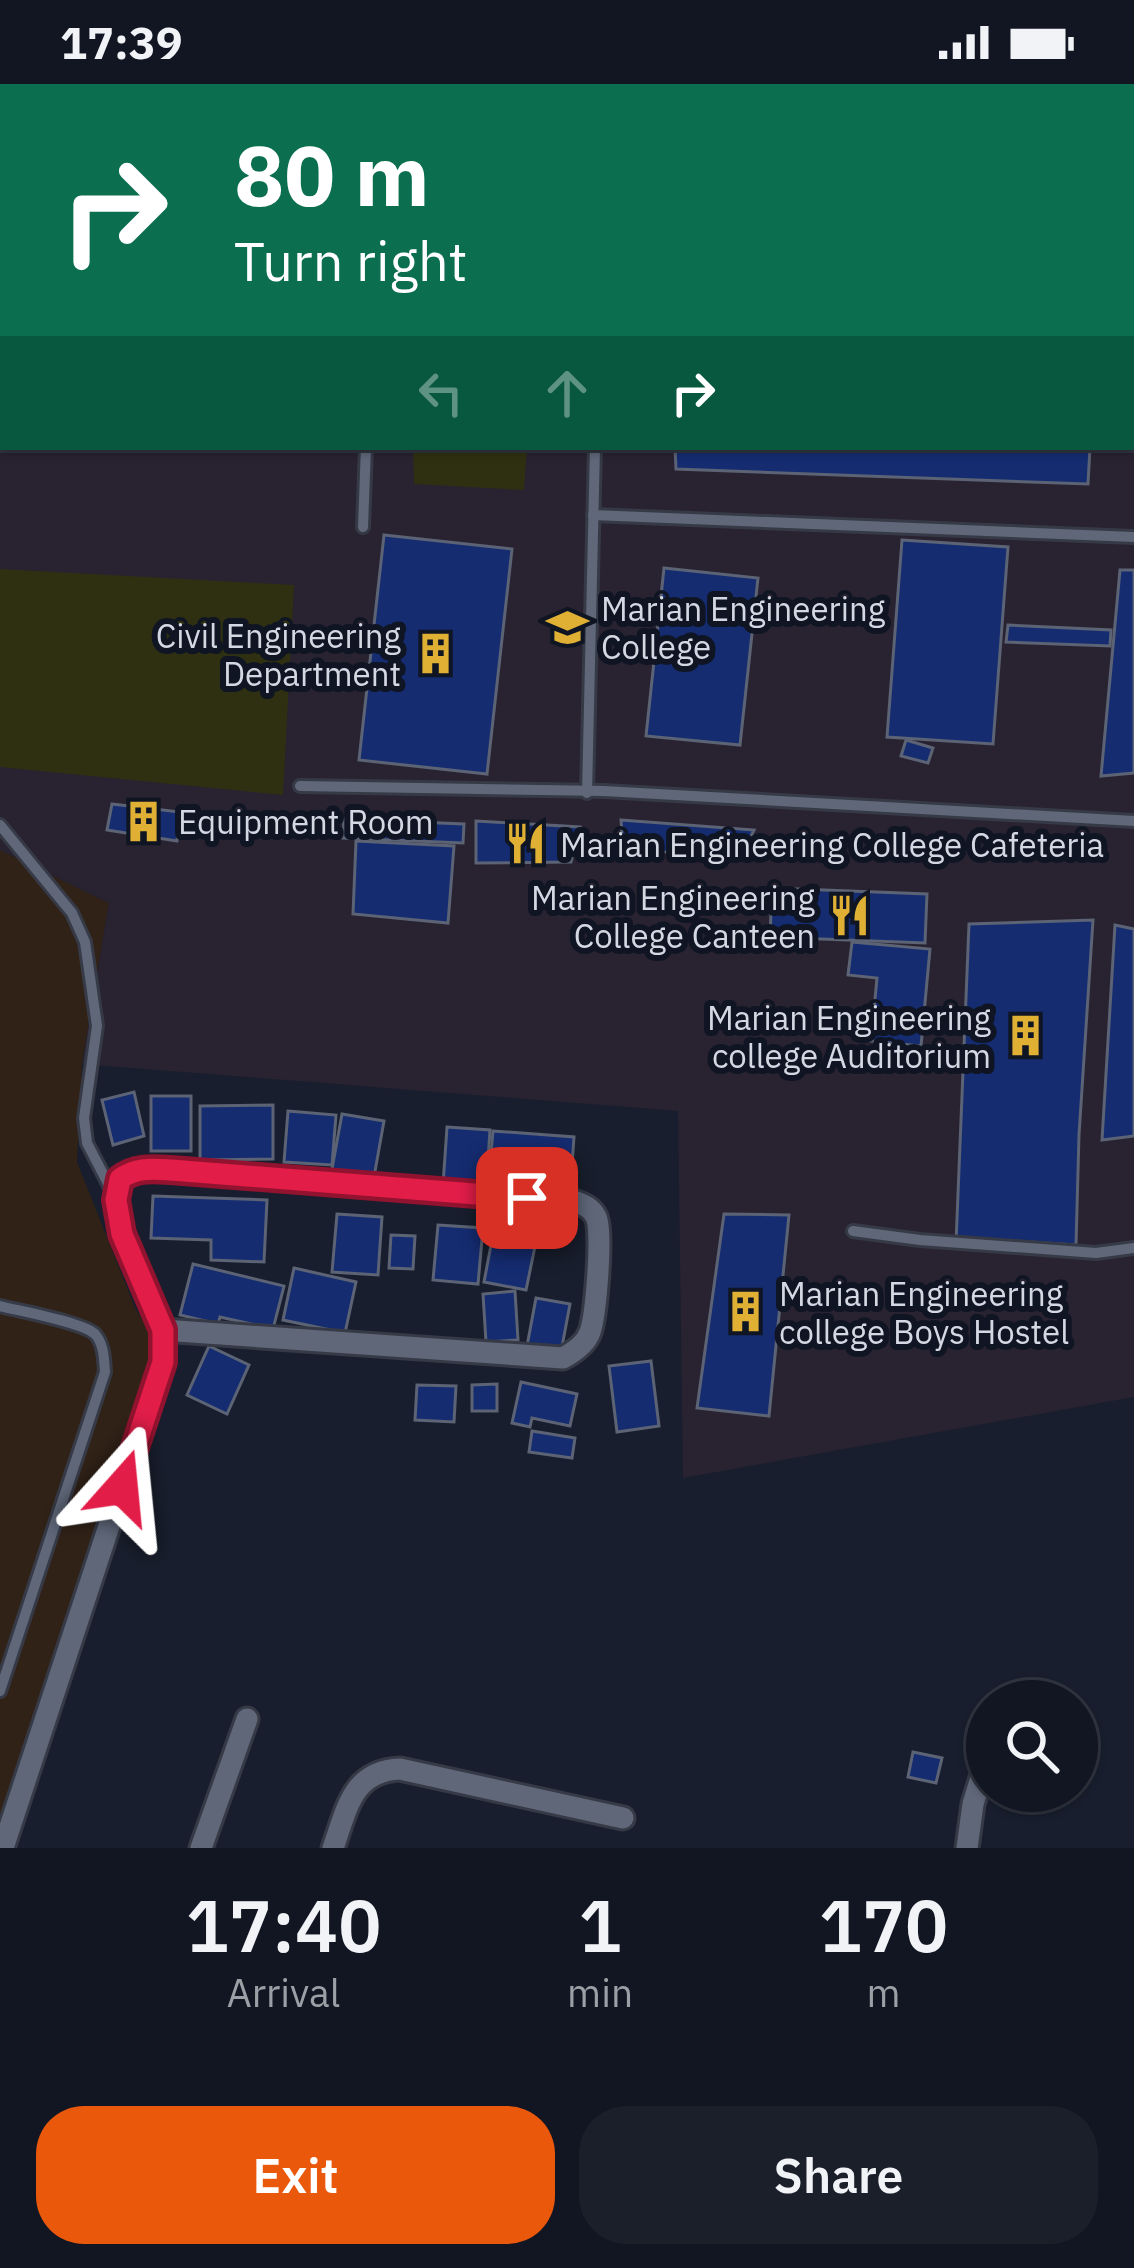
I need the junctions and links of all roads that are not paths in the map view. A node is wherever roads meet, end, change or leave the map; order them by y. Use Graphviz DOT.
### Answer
graph roads {
  1 [pos="366,450"];
  2 [pos="595,450"];
  3 [pos="593,515"];
  4 [pos="363,526"];
  5 [pos="1134,537"];
  6 [pos="300,786"];
  7 [pos="587,793"];
  8 [pos="1134,820"];
  9 [pos="0,825"];
  10 [pos="116,1200"];
  11 [pos="853,1231"];
  12 [pos="1134,1248"];
  13 [pos="0,1306"];
  14 [pos="163,1330"];
  15 [pos="0,1691"];
  16 [pos="247,1719"];
  17 [pos="972,1812"];
  18 [pos="623,1818"];
  19 [pos="3,1848"];
  20 [pos="200,1848"];
  21 [pos="333,1848"];
  22 [pos="967,1848"];
  1 -- 4 [label="lane"];
  2 -- 3 [label="lane"];
  3 -- 5 [label="lane"];
  3 -- 7 [label="lane"];
  6 -- 7 [label="lane"];
  7 -- 8 [label="lane"];
  9 -- 10 [label="lane"];
  10 -- 14 [label="street"];
  10 -- 14 [label="street"];
  11 -- 12 [label="lane"];
  13 -- 15 [label="lane"];
  14 -- 19 [label="street"];
  16 -- 20 [label="street"];
  17 -- 22 [label="street"];
  18 -- 21 [label="street"];
}
